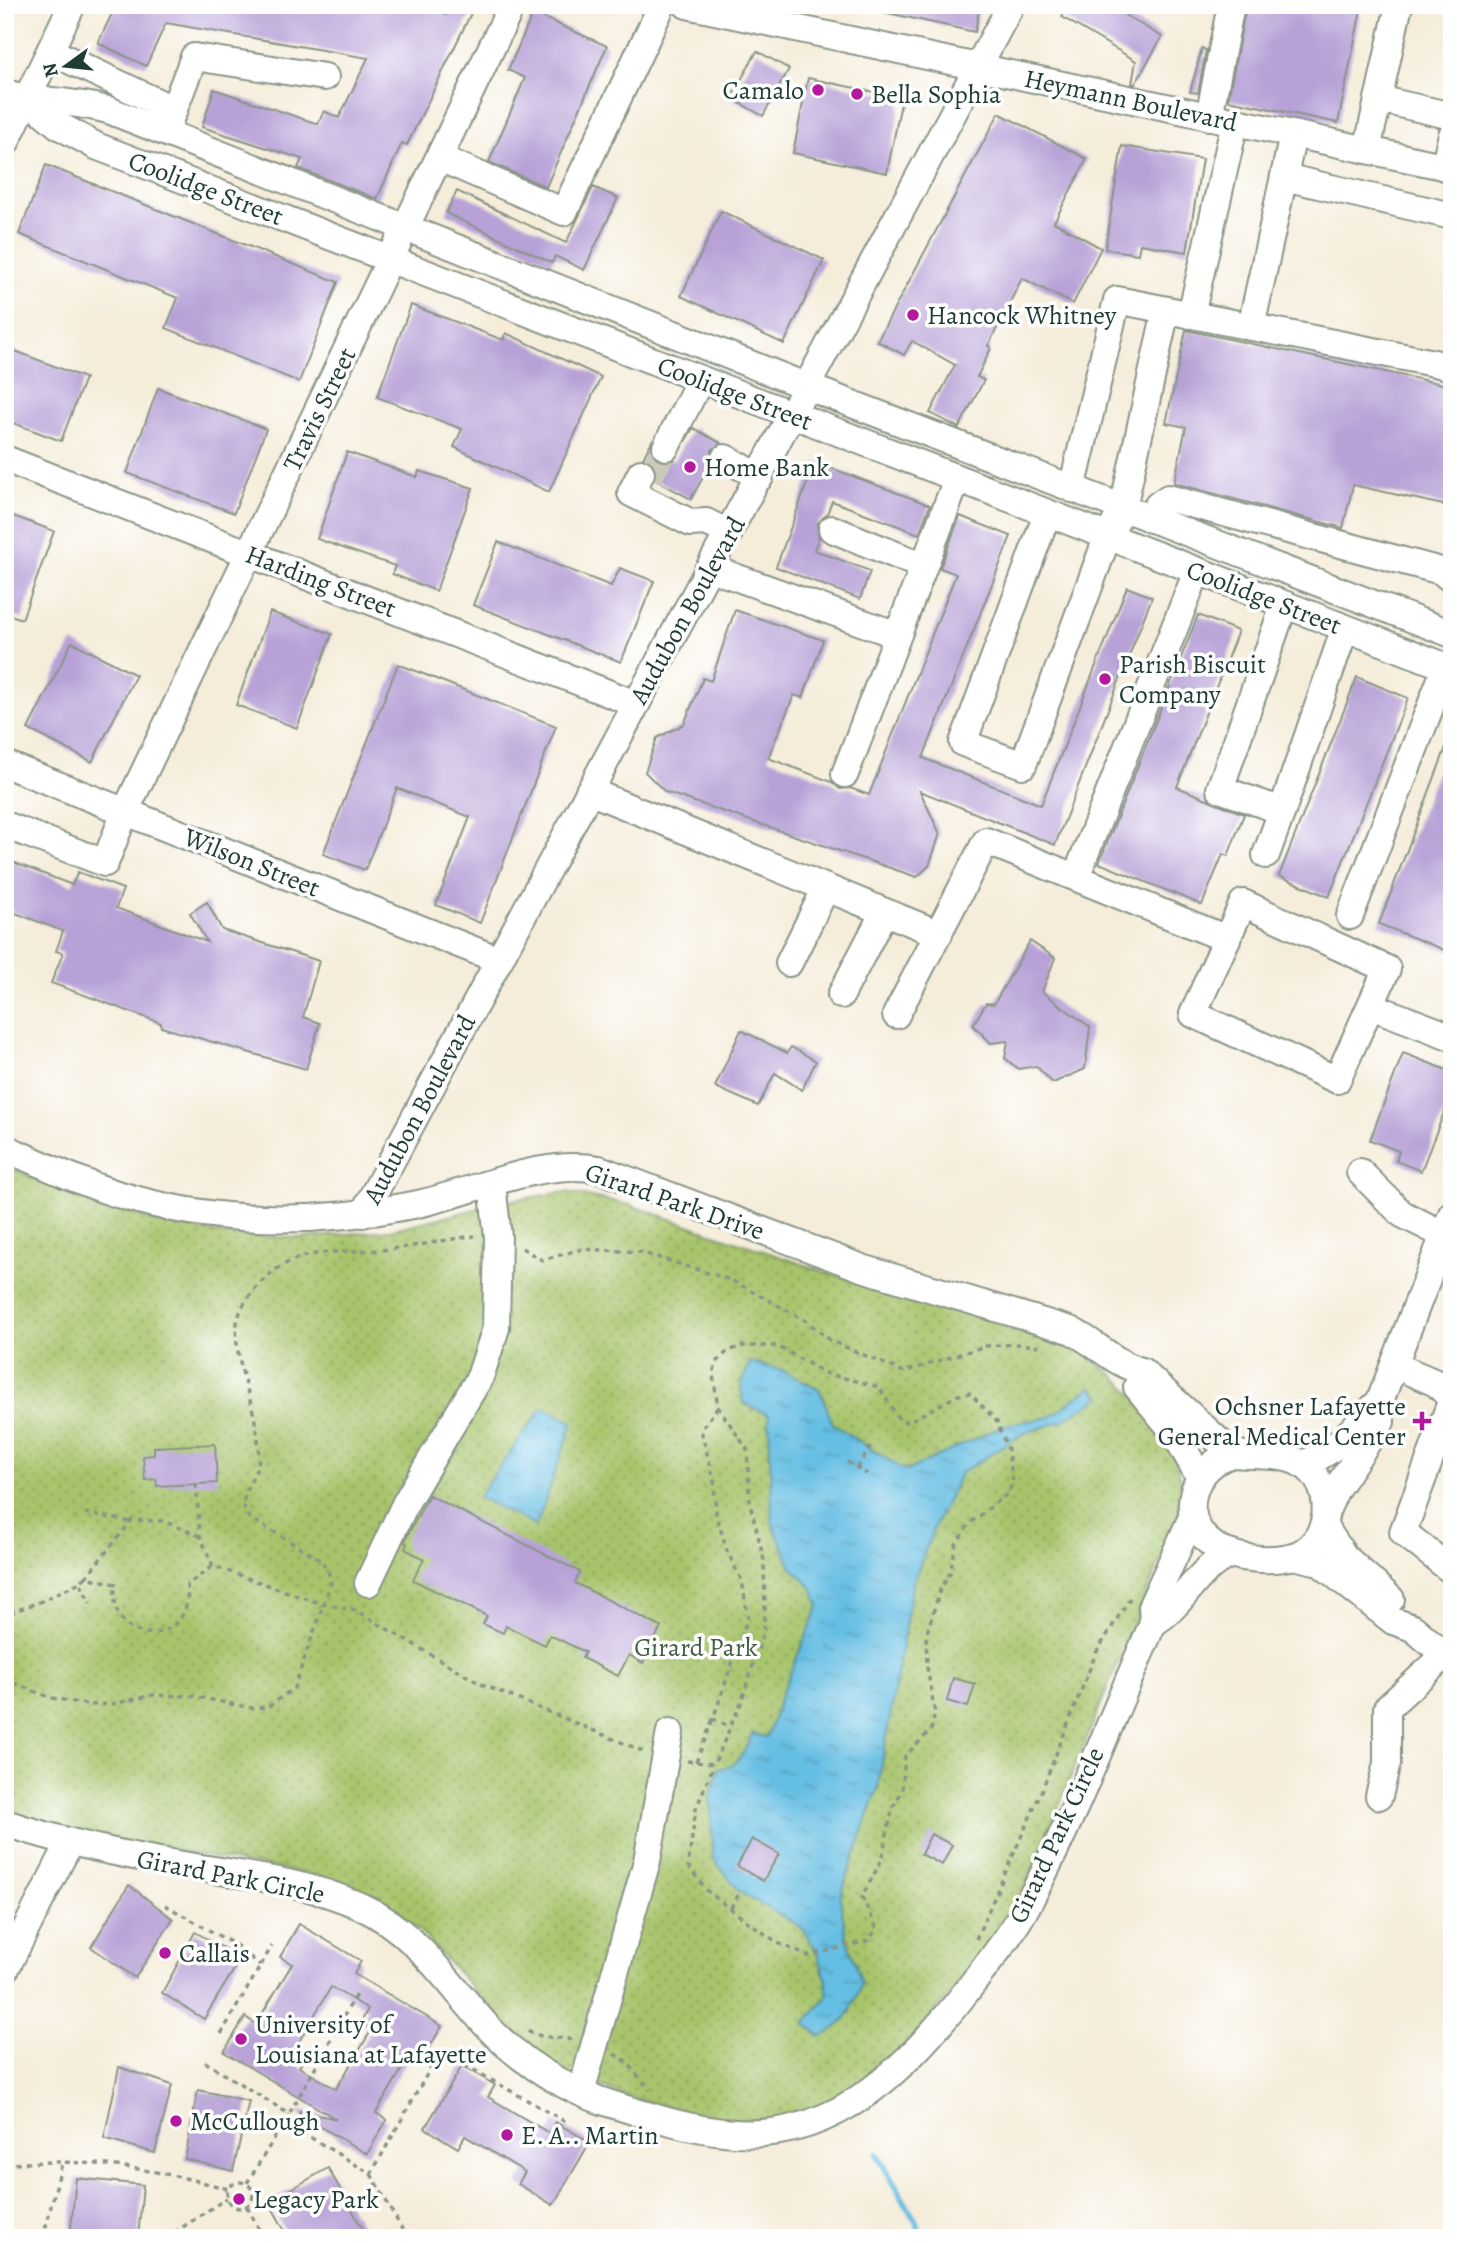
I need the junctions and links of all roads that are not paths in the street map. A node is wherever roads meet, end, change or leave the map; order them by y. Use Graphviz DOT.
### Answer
graph roads {
  1 [pos="72,5"];
  2 [pos="512,5"];
  3 [pos="663,5"];
  4 [pos="687,5"];
  5 [pos="1011,5"];
  6 [pos="1231,5"];
  7 [pos="1399,5"];
  8 [pos="50,51"];
  9 [pos="978,68"];
  10 [pos="325,78"];
  11 [pos="16,96"];
  12 [pos="1378,99"];
  13 [pos="1452,116"];
  14 [pos="1209,117"];
  15 [pos="169,121"];
  16 [pos="1236,122"];
  17 [pos="1293,135"];
  18 [pos="1452,135"];
  19 [pos="5,144"];
  20 [pos="1367,150"];
  21 [pos="440,158"];
  22 [pos="1448,168"];
  23 [pos="1284,177"];
  24 [pos="1452,216"];
  25 [pos="408,226"];
  26 [pos="391,260"];
  27 [pos="1179,312"];
  28 [pos="1251,327"];
  29 [pos="1449,366"];
  30 [pos="808,387"];
  31 [pos="696,389"];
  32 [pos="793,416"];
  33 [pos="666,447"];
  34 [pos="725,458"];
  35 [pos="5,459"];
  36 [pos="760,477"];
  37 [pos="957,479"];
  38 [pos="647,486"];
  39 [pos="1072,489"];
  40 [pos="1123,508"];
  41 [pos="1047,514"];
  42 [pos="1150,519"];
  43 [pos="832,529"];
  44 [pos="729,533"];
  45 [pos="1107,538"];
  46 [pos="250,553"];
  47 [pos="923,566"];
  48 [pos="710,568"];
  49 [pos="1197,571"];
  50 [pos="1452,580"];
  51 [pos="1284,605"];
  52 [pos="1345,628"];
  53 [pos="1452,634"];
  54 [pos="897,635"];
  55 [pos="1449,668"];
  56 [pos="636,704"];
  57 [pos="1440,717"];
  58 [pos="5,764"];
  59 [pos="845,774"];
  60 [pos="589,792"];
  61 [pos="1282,810"];
  62 [pos="125,812"];
  63 [pos="5,825"];
  64 [pos="1266,856"];
  65 [pos="1076,877"];
  66 [pos="827,888"];
  67 [pos="884,912"];
  68 [pos="1350,916"];
  69 [pos="939,934"];
  70 [pos="1227,939"];
  71 [pos="499,960"];
  72 [pos="789,963"];
  73 [pos="841,995"];
  74 [pos="1371,1006"];
  75 [pos="896,1015"];
  76 [pos="1452,1037"];
  77 [pos="5,1148"];
  78 [pos="1360,1172"];
  79 [pos="492,1184"];
  80 [pos="363,1214"];
  81 [pos="1448,1225"];
  82 [pos="1443,1263"];
  83 [pos="1394,1365"];
  84 [pos="1127,1367"];
  85 [pos="1452,1399"];
  86 [pos="1380,1401"];
  87 [pos="1233,1454"];
  88 [pos="1301,1464"];
  89 [pos="1199,1476"];
  90 [pos="1193,1515"];
  91 [pos="1325,1519"];
  92 [pos="1231,1555"];
  93 [pos="1293,1556"];
  94 [pos="1452,1571"];
  95 [pos="368,1583"];
  96 [pos="1153,1623"];
  97 [pos="1413,1628"];
  98 [pos="1448,1658"];
  99 [pos="668,1746"];
  100 [pos="1379,1796"];
  101 [pos="5,1824"];
  102 [pos="69,1843"];
  103 [pos="5,1970"];
  104 [pos="581,2092"];
  1 -- 8 [label="street"];
  2 -- 21 [label="street, Travis Street"];
  3 -- 21 [label="street"];
  4 -- 9 [label="street, Heymann Boulevard"];
  5 -- 9 [label="street, Audubon Boulevard"];
  6 -- 14 [label="street"];
  7 -- 12 [label="street"];
  8 -- 11 [label="street"];
  8 -- 15 [label="street"];
  9 -- 14 [label="street, Heymann Boulevard"];
  9 -- 30 [label="street, Audubon Boulevard"];
  10 -- 15 [label="street"];
  11 -- 15 [label="street, Coolidge Street"];
  11 -- 19 [label="street"];
  11 -- 26 [label="street, Coolidge Street"];
  12 -- 13 [label="street"];
  12 -- 20 [label="street"];
  14 -- 16 [label="street, Heymann Boulevard"];
  15 -- 25 [label="street, Coolidge Street"];
  16 -- 17 [label="street, Heymann Boulevard"];
  16 -- 27 [label="street"];
  17 -- 20 [label="street, Heymann Boulevard"];
  17 -- 23 [label="street"];
  18 -- 22 [label="street"];
  20 -- 22 [label="street, Heymann Boulevard"];
  21 -- 25 [label="street, Travis Street"];
  23 -- 24 [label="street"];
  23 -- 28 [label="street"];
  25 -- 26 [label="street, Travis Street"];
  25 -- 30 [label="street, Coolidge Street"];
  26 -- 31 [label="street, Coolidge Street"];
  26 -- 46 [label="street, Travis Street"];
  27 -- 28 [label="street"];
  27 -- 39 [label="street"];
  27 -- 40 [label="street"];
  28 -- 29 [label="street"];
  30 -- 32 [label="street, Audubon Boulevard"];
  30 -- 39 [label="street, Coolidge Street"];
  31 -- 32 [label="street, Coolidge Street"];
  31 -- 33 [label="street"];
  32 -- 36 [label="street, Audubon Boulevard"];
  32 -- 37 [label="street, Coolidge Street"];
  34 -- 36 [label="street"];
  35 -- 46 [label="street, Harding Street"];
  36 -- 44 [label="street, Audubon Boulevard"];
  37 -- 41 [label="street, Coolidge Street"];
  37 -- 47 [label="street"];
  38 -- 44 [label="street"];
  39 -- 40 [label="street, Coolidge Street"];
  40 -- 42 [label="street, Coolidge Street"];
  40 -- 45 [label="street"];
  41 -- 45 [label="street, Coolidge Street"];
  41 -- 45 [label="street"];
  42 -- 50 [label="street"];
  42 -- 53 [label="street, Coolidge Street"];
  43 -- 47 [label="street"];
  44 -- 48 [label="street, Audubon Boulevard"];
  45 -- 49 [label="street, Coolidge Street"];
  46 -- 56 [label="street, Harding Street"];
  46 -- 62 [label="street, Travis Street"];
  47 -- 54 [label="street"];
  48 -- 54 [label="street"];
  48 -- 56 [label="street, Audubon Boulevard"];
  49 -- 51 [label="street, Coolidge Street"];
  49 -- 65 [label="street"];
  51 -- 52 [label="street, Coolidge Street"];
  51 -- 61 [label="street"];
  52 -- 55 [label="street, Coolidge Street"];
  52 -- 61 [label="street"];
  54 -- 59 [label="street"];
  55 -- 57 [label="street"];
  56 -- 60 [label="street, Audubon Boulevard"];
  57 -- 68 [label="street"];
  58 -- 62 [label="street, Wilson Street"];
  60 -- 66 [label="street"];
  60 -- 71 [label="street, Audubon Boulevard"];
  61 -- 64 [label="street"];
  62 -- 63 [label="street, Travis Street"];
  62 -- 71 [label="street, Wilson Street"];
  65 -- 69 [label="street"];
  65 -- 70 [label="street"];
  66 -- 67 [label="street"];
  66 -- 72 [label="street"];
  67 -- 69 [label="street"];
  67 -- 73 [label="street"];
  69 -- 75 [label="street"];
  70 -- 74 [label="street"];
  70 -- 74 [label="street"];
  71 -- 80 [label="street, Audubon Boulevard"];
  74 -- 76 [label="street"];
  77 -- 80 [label="street, Girard Park Drive"];
  78 -- 81 [label="street"];
  79 -- 80 [label="street, Girard Park Drive"];
  79 -- 84 [label="street, Girard Park Drive"];
  79 -- 95 [label="street"];
  81 -- 82 [label="street"];
  82 -- 83 [label="street"];
  83 -- 85 [label="street"];
  83 -- 86 [label="street"];
  84 -- 87 [label="street, Girard Park Drive"];
  84 -- 89 [label="street, Girard Park Drive"];
  85 -- 94 [label="street"];
  86 -- 88 [label="street"];
  86 -- 91 [label="street"];
  87 -- 88 [label="street"];
  87 -- 89 [label="street"];
  88 -- 91 [label="street"];
  89 -- 90 [label="street"];
  90 -- 92 [label="street"];
  90 -- 96 [label="street, Girard Park Circle"];
  91 -- 93 [label="street"];
  91 -- 97 [label="street"];
  92 -- 93 [label="street"];
  92 -- 96 [label="street, Girard Park Circle"];
  93 -- 97 [label="street"];
  96 -- 104 [label="street, Girard Park Circle"];
  97 -- 98 [label="street"];
  98 -- 100 [label="street"];
  99 -- 104 [label="street"];
  101 -- 102 [label="street, Girard Park Circle"];
  102 -- 103 [label="street"];
  102 -- 104 [label="street, Girard Park Circle"];
}
